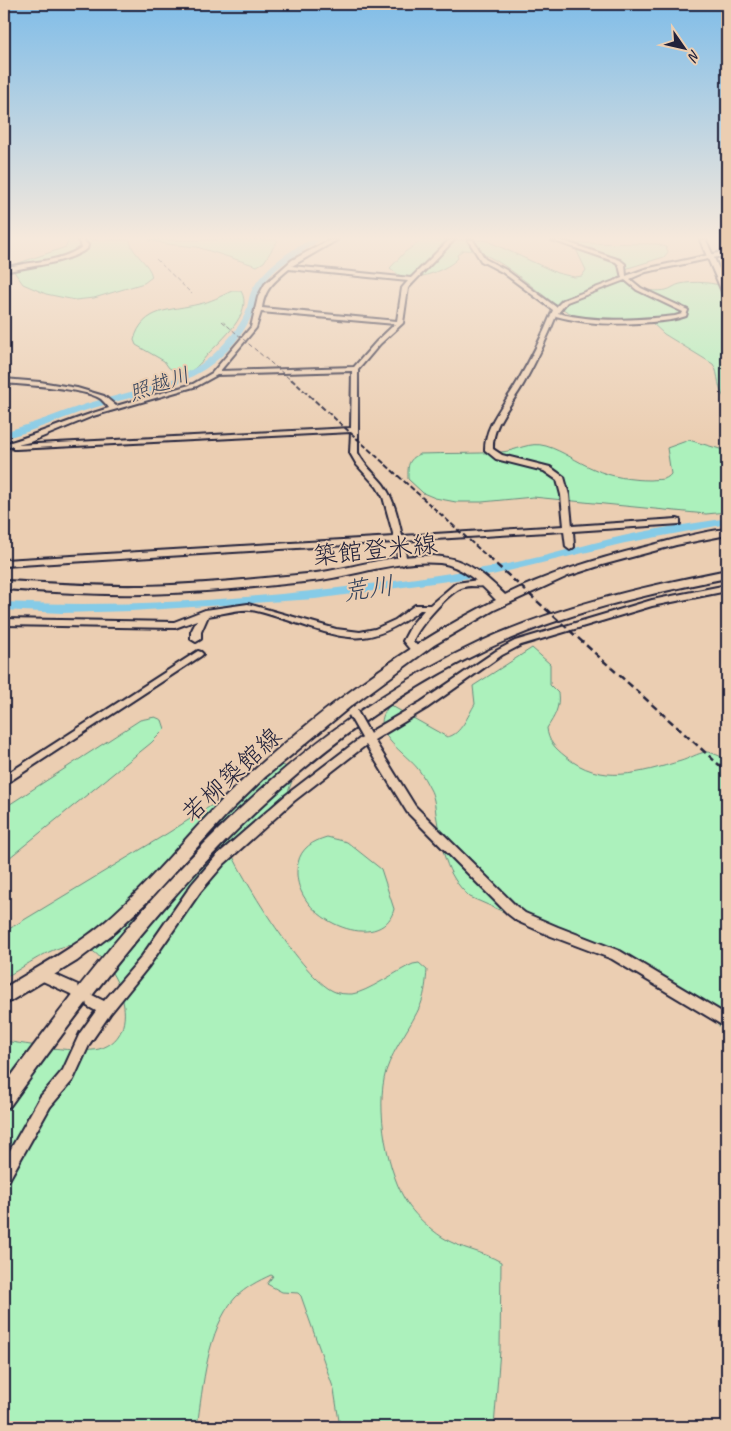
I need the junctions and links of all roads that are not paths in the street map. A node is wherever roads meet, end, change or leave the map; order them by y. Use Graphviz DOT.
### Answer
graph roads {
  1 [pos="260,307"];
  2 [pos="402,307"];
  3 [pos="549,307"];
  4 [pos="560,307"];
  5 [pos="679,307"];
  6 [pos="259,310"];
  7 [pos="556,312"];
  8 [pos="400,324"];
  9 [pos="356,369"];
  10 [pos="215,373"];
  11 [pos="4,381"];
  12 [pos="114,408"];
  13 [pos="355,430"];
  14 [pos="4,446"];
  15 [pos="677,522"];
  16 [pos="568,528"];
  17 [pos="727,532"];
  18 [pos="398,539"];
  19 [pos="570,546"];
  20 [pos="403,562"];
  21 [pos="4,563"];
  22 [pos="727,574"];
  23 [pos="552,578"];
  24 [pos="484,581"];
  25 [pos="4,585"];
  26 [pos="727,588"];
  27 [pos="503,600"];
  28 [pos="433,608"];
  29 [pos="205,612"];
  30 [pos="4,622"];
  31 [pos="196,639"];
  32 [pos="416,650"];
  33 [pos="198,654"];
  34 [pos="349,708"];
  35 [pos="367,737"];
  36 [pos="4,781"];
  37 [pos="40,974"];
  38 [pos="73,989"];
  39 [pos="4,997"];
  40 [pos="92,1001"];
  41 [pos="105,1009"];
  42 [pos="727,1022"];
  43 [pos="4,1100"];
  44 [pos="4,1175"];
  1 -- 6 [label="street"];
  2 -- 8 [label="street"];
  3 -- 7 [label="street"];
  4 -- 7 [label="street"];
  5 -- 7 [label="street"];
  6 -- 8 [label="street"];
  6 -- 10 [label="street"];
  7 -- 16 [label="street"];
  8 -- 9 [label="street"];
  9 -- 10 [label="street"];
  9 -- 13 [label="street"];
  10 -- 12 [label="street"];
  11 -- 12 [label="street"];
  12 -- 14 [label="street"];
  13 -- 14 [label="street"];
  13 -- 18 [label="street"];
  15 -- 16 [label="street"];
  16 -- 18 [label="street"];
  16 -- 19 [label="street"];
  17 -- 23 [label="main road"];
  18 -- 20 [label="street"];
  18 -- 21 [label="street"];
  20 -- 24 [label="main road, 築館登米線"];
  20 -- 25 [label="main road, 築館登米線"];
  22 -- 43 [label="main road"];
  23 -- 24 [label="main road"];
  23 -- 27 [label="main road"];
  24 -- 27 [label="main road, 築館登米線"];
  24 -- 28 [label="street"];
  26 -- 35 [label="street"];
  27 -- 32 [label="main road, 若柳築館線"];
  28 -- 29 [label="street"];
  28 -- 32 [label="street"];
  29 -- 30 [label="street"];
  29 -- 31 [label="street"];
  32 -- 34 [label="main road, 若柳築館線"];
  33 -- 36 [label="street"];
  34 -- 35 [label="street, bridge"];
  34 -- 37 [label="main road, 若柳築館線"];
  35 -- 41 [label="street"];
  35 -- 42 [label="street"];
  37 -- 38 [label="street"];
  37 -- 39 [label="main road, 若柳築館線"];
  40 -- 41 [label="street"];
  41 -- 44 [label="street"];
}
